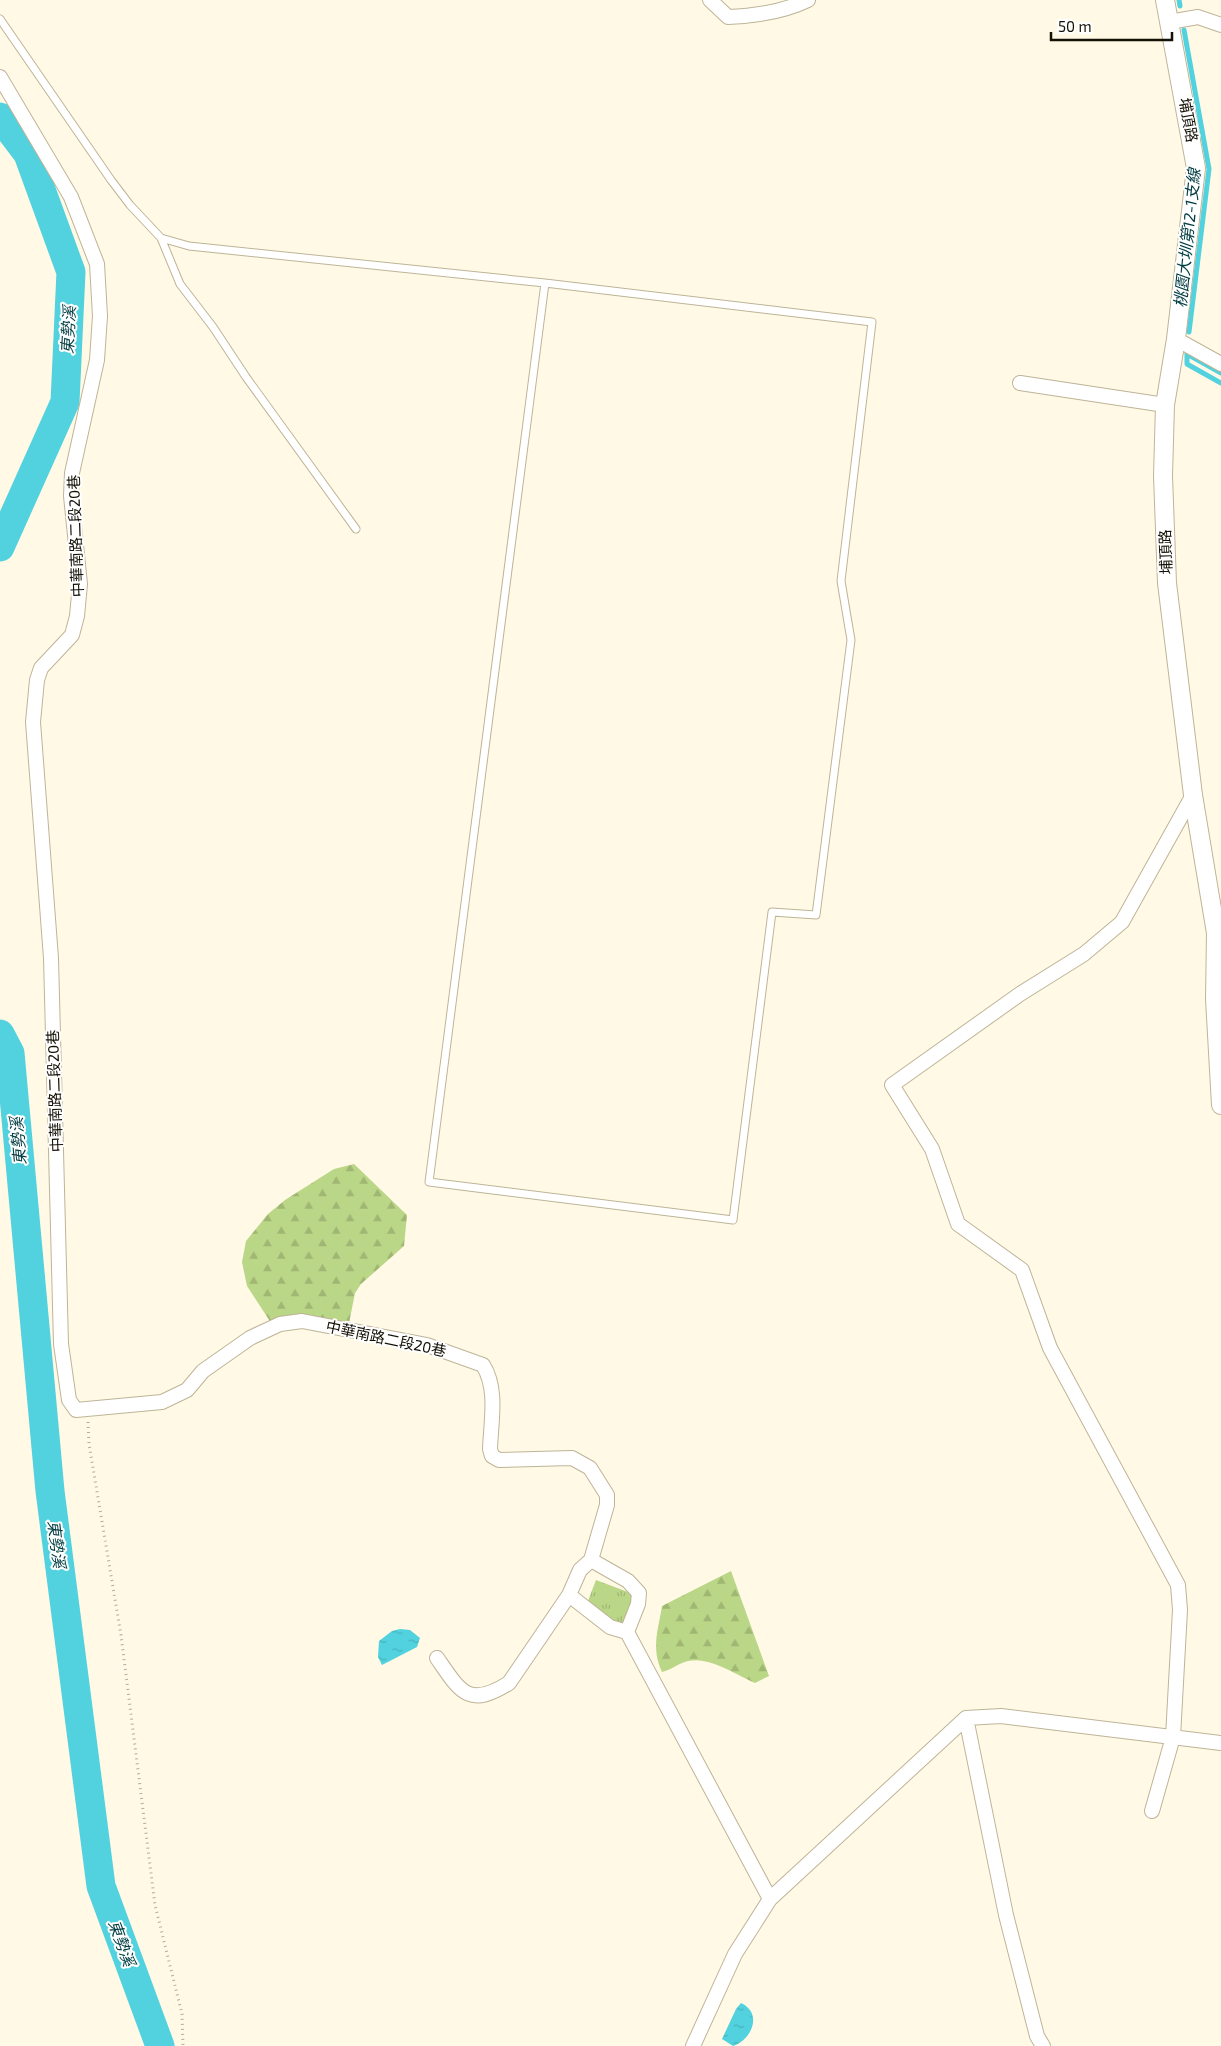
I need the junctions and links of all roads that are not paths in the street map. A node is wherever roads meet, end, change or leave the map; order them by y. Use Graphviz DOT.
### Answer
graph roads {
  1 [pos="710,0"];
  2 [pos="808,0"];
  3 [pos="1165,0"];
  4 [pos="0,19"];
  5 [pos="1170,22"];
  6 [pos="1221,25"];
  7 [pos="0,78"];
  8 [pos="161,238"];
  9 [pos="545,283"];
  10 [pos="1176,339"];
  11 [pos="1221,364"];
  12 [pos="1020,383"];
  13 [pos="1165,405"];
  14 [pos="356,529"];
  15 [pos="1192,795"];
  16 [pos="1221,1105"];
  17 [pos="591,1560"];
  18 [pos="570,1595"];
  19 [pos="627,1632"];
  20 [pos="437,1658"];
  21 [pos="966,1718"];
  22 [pos="1173,1737"];
  23 [pos="1221,1743"];
  24 [pos="1152,1811"];
  25 [pos="770,1899"];
  26 [pos="693,2046"];
  27 [pos="1043,2046"];
  1 -- 2 [label="street"];
  3 -- 5 [label="street, 埔頂路"];
  4 -- 8 [label="lane"];
  5 -- 6 [label="street"];
  5 -- 10 [label="street, 埔頂路"];
  7 -- 17 [label="street, 中華南路二段20巷"];
  8 -- 9 [label="lane"];
  8 -- 14 [label="lane"];
  9 -- 9 [label="lane"];
  10 -- 11 [label="street"];
  10 -- 13 [label="street, 埔頂路"];
  12 -- 13 [label="street"];
  13 -- 15 [label="street, 埔頂路"];
  15 -- 16 [label="street, 埔頂路"];
  15 -- 22 [label="street"];
  17 -- 18 [label="street"];
  17 -- 19 [label="street"];
  18 -- 19 [label="street"];
  18 -- 20 [label="street"];
  19 -- 25 [label="street"];
  21 -- 22 [label="street"];
  21 -- 25 [label="street"];
  21 -- 27 [label="street"];
  22 -- 23 [label="street"];
  22 -- 24 [label="street"];
  25 -- 26 [label="street"];
}
